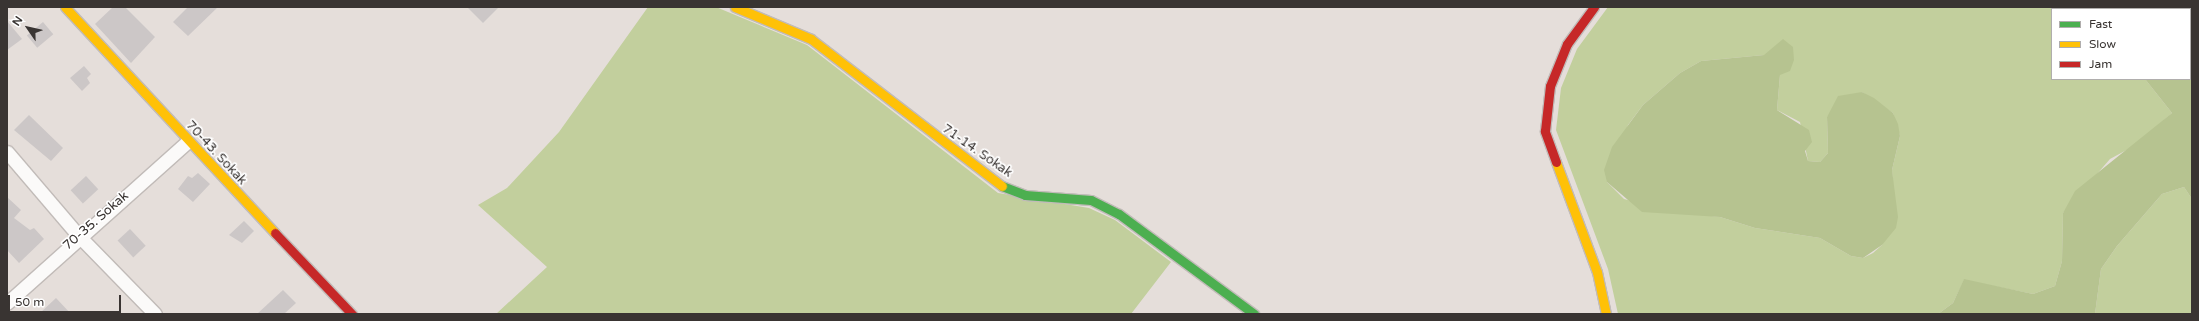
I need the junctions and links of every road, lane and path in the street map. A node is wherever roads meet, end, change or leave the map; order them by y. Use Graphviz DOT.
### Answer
graph roads {
  1 [pos="65,7"];
  2 [pos="735,7"];
  3 [pos="1594,7"];
  4 [pos="187,142"];
  5 [pos="7,152"];
  6 [pos="78,235"];
  7 [pos="7,302"];
  8 [pos="155,314"];
  9 [pos="352,314"];
  10 [pos="1254,314"];
  11 [pos="1606,314"];
  1 -- 4 [label="street, 70-43. Sokak"];
  2 -- 10 [label="street, 71-14. Sokak"];
  3 -- 11 [label="street"];
  4 -- 6 [label="street, 70-35. Sokak"];
  4 -- 9 [label="street, 70-43. Sokak"];
  5 -- 6 [label="street"];
  6 -- 7 [label="street, 70-35. Sokak"];
  6 -- 8 [label="street"];
}
